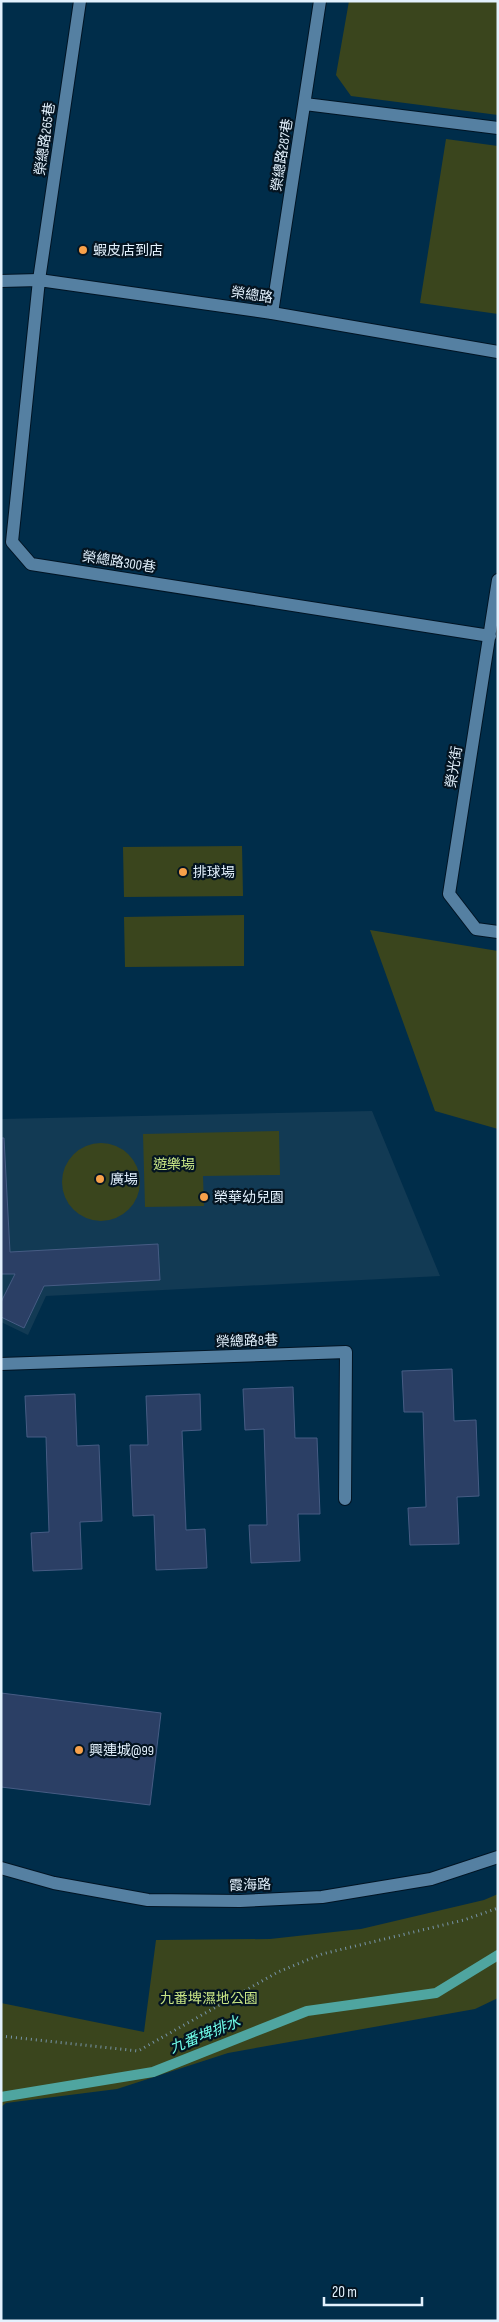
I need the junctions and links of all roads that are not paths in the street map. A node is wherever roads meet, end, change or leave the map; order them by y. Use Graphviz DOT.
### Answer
graph roads {
  1 [pos="80,1"];
  2 [pos="320,1"];
  3 [pos="305,104"];
  4 [pos="498,128"];
  5 [pos="39,280"];
  6 [pos="1,281"];
  7 [pos="272,313"];
  8 [pos="498,352"];
  9 [pos="498,580"];
  10 [pos="490,636"];
  11 [pos="498,932"];
  12 [pos="1,1364"];
  13 [pos="345,1499"];
  14 [pos="498,1857"];
  15 [pos="1,1868"];
  1 -- 5 [label="street, 榮總路265巷"];
  2 -- 3 [label="street, 榮總路287巷"];
  3 -- 4 [label="street"];
  3 -- 7 [label="street, 榮總路287巷"];
  5 -- 6 [label="street, 榮總路"];
  5 -- 7 [label="street, 榮總路"];
  5 -- 10 [label="street, 榮總路300巷"];
  7 -- 8 [label="street, 榮總路"];
  9 -- 10 [label="street, 榮光街"];
  10 -- 11 [label="street, 榮光街"];
  12 -- 13 [label="street, 榮總路8巷"];
  14 -- 15 [label="street, 霞海路"];
}
